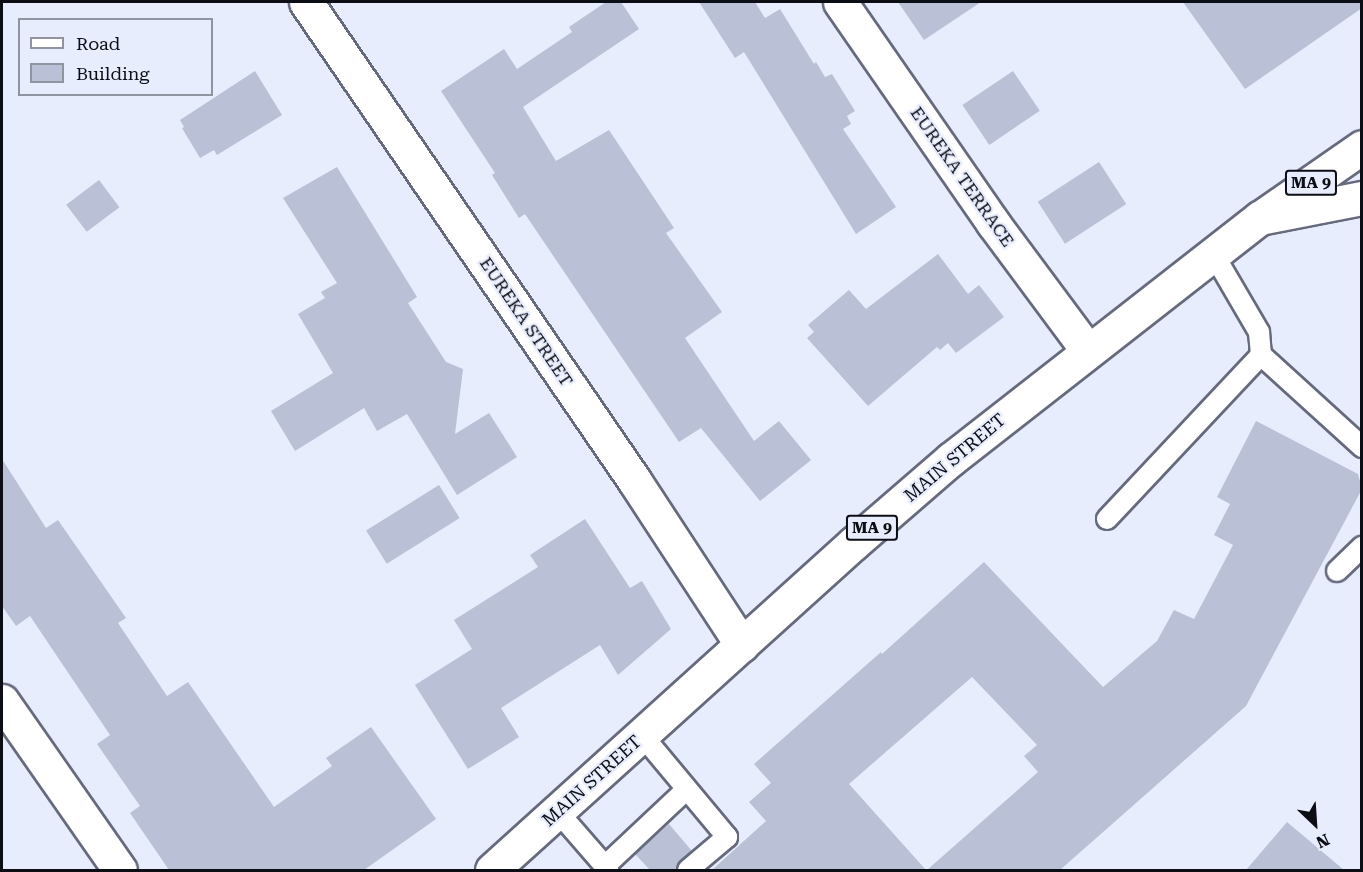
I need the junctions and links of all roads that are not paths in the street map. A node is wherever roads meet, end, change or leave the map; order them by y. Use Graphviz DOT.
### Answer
graph roads {
  1 [pos="306,2"];
  2 [pos="840,2"];
  3 [pos="1362,147"];
  4 [pos="1362,198"];
  5 [pos="1260,218"];
  6 [pos="1214,255"];
  7 [pos="1088,351"];
  8 [pos="1261,356"];
  9 [pos="1362,447"];
  10 [pos="1107,519"];
  11 [pos="1362,546"];
  12 [pos="1337,571"];
  13 [pos="742,645"];
  14 [pos="2,701"];
  15 [pos="642,735"];
  16 [pos="687,789"];
  17 [pos="558,812"];
  18 [pos="501,867"];
  19 [pos="607,868"];
  20 [pos="120,870"];
  21 [pos="688,870"];
  1 -- 13 [label="main road, EUREKA STREET"];
  2 -- 7 [label="main road, EUREKA TERRACE"];
  3 -- 5 [label="main road, MAIN STREET / MA 9"];
  4 -- 5 [label="main road"];
  5 -- 6 [label="main road, MAIN STREET / MA 9"];
  6 -- 7 [label="main road, MAIN STREET / MA 9"];
  6 -- 8 [label="lane"];
  7 -- 13 [label="main road, MAIN STREET / MA 9"];
  8 -- 9 [label="lane"];
  8 -- 10 [label="lane"];
  11 -- 12 [label="lane"];
  13 -- 15 [label="main road, MAIN STREET / MA 9"];
  14 -- 20 [label="main road"];
  15 -- 16 [label="lane"];
  15 -- 17 [label="main road, MAIN STREET / MA 9"];
  16 -- 19 [label="lane"];
  16 -- 21 [label="lane"];
  17 -- 18 [label="main road, MAIN STREET / MA 9"];
  17 -- 19 [label="lane"];
}
